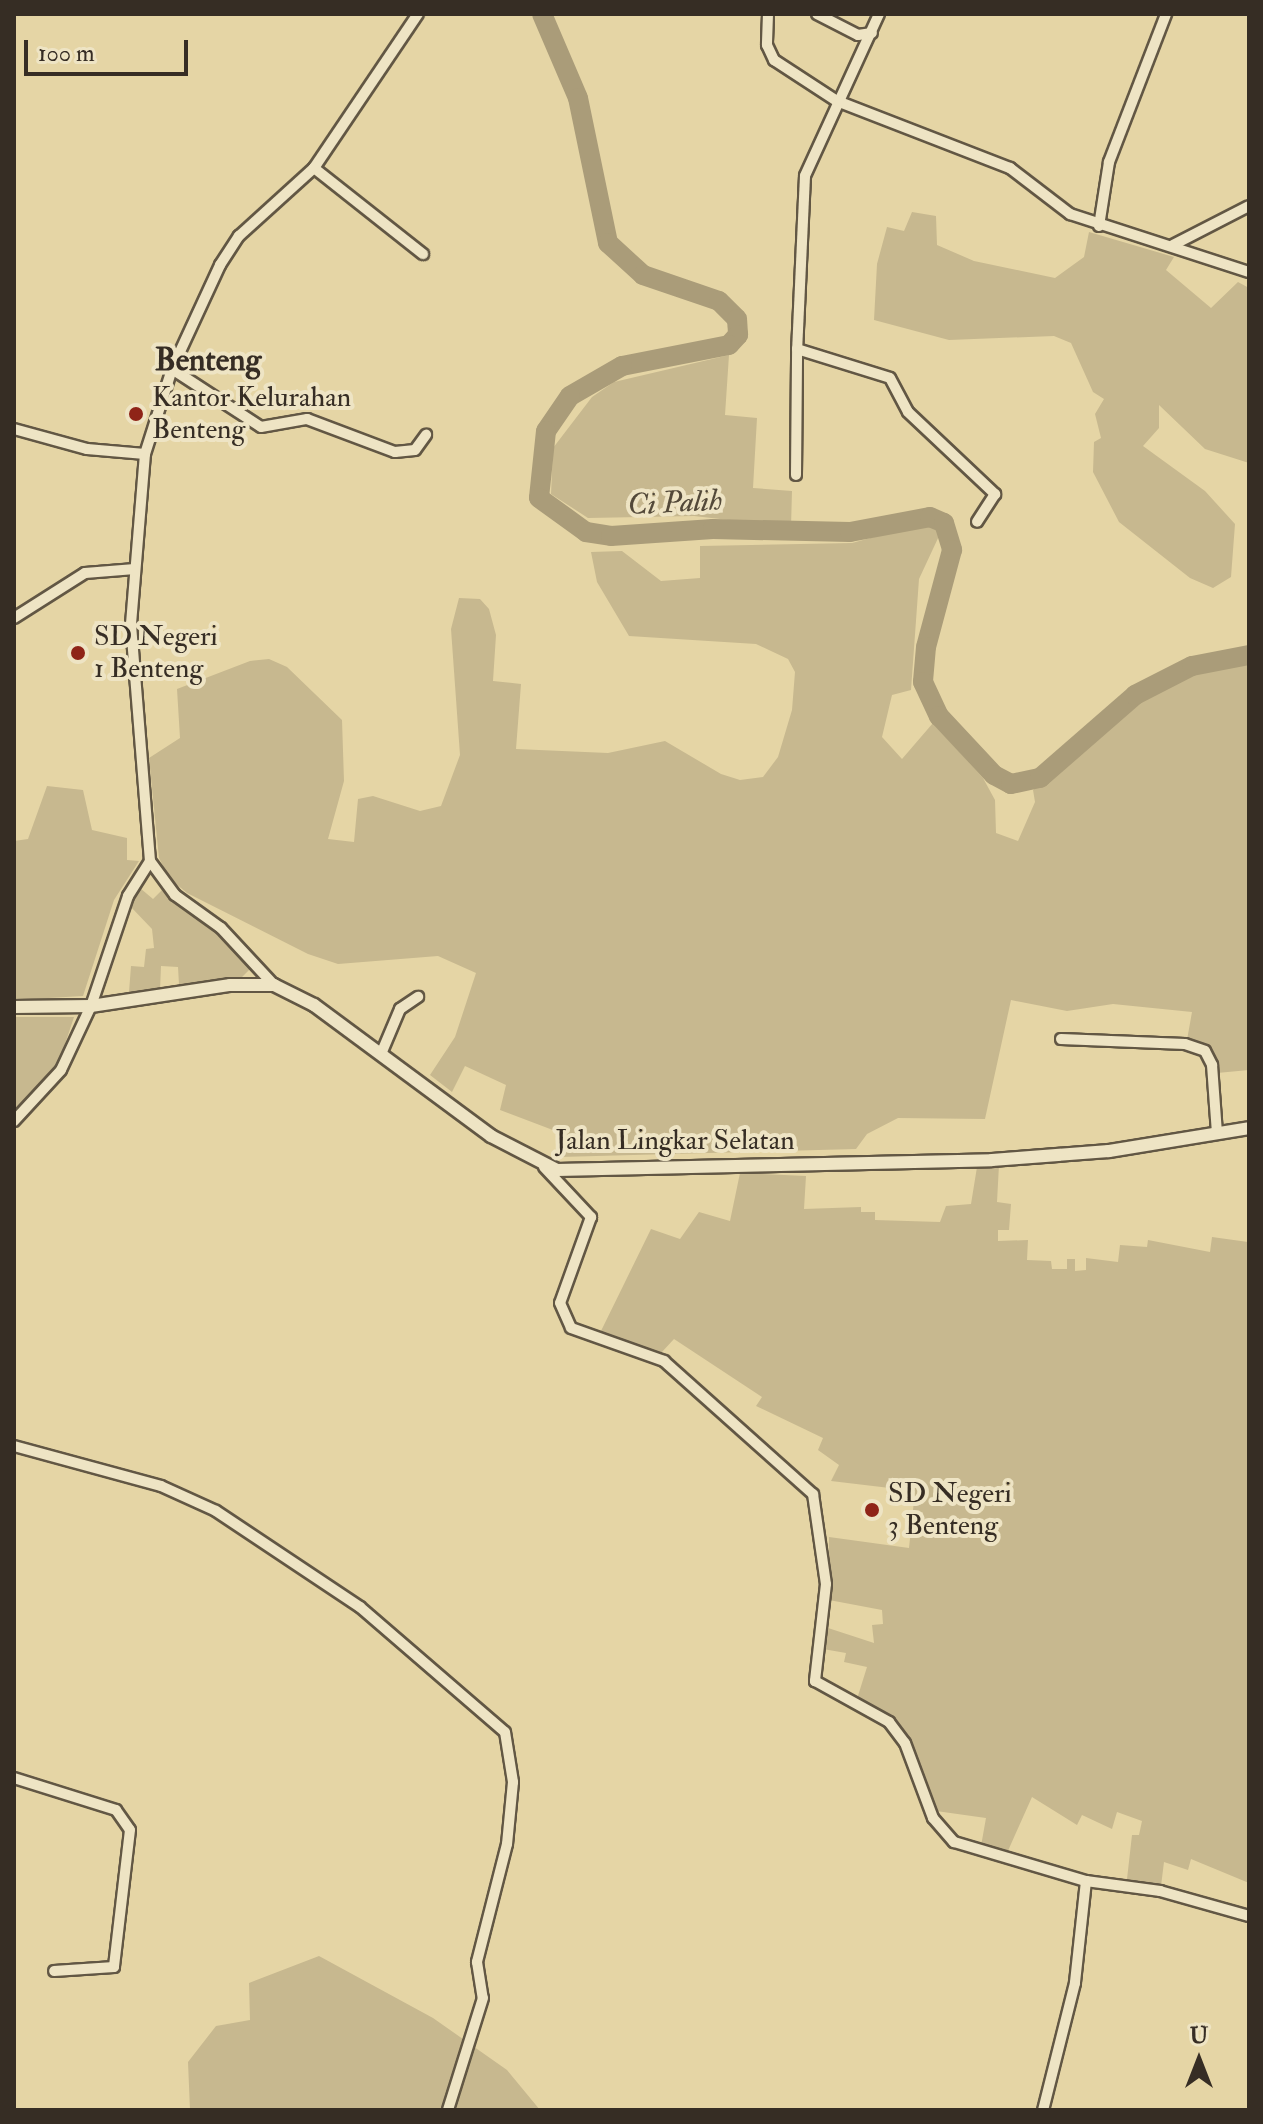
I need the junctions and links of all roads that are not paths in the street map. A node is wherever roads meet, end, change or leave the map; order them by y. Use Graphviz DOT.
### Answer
graph roads {
  1 [pos="418,14"];
  2 [pos="768,14"];
  3 [pos="817,14"];
  4 [pos="879,14"];
  5 [pos="1166,14"];
  6 [pos="872,33"];
  7 [pos="837,101"];
  8 [pos="314,168"];
  9 [pos="1249,206"];
  10 [pos="1099,226"];
  11 [pos="1173,245"];
  12 [pos="423,254"];
  13 [pos="1249,272"];
  14 [pos="797,349"];
  15 [pos="172,369"];
  16 [pos="14,429"];
  17 [pos="426,435"];
  18 [pos="145,454"];
  19 [pos="796,475"];
  20 [pos="977,522"];
  21 [pos="135,569"];
  22 [pos="14,618"];
  23 [pos="150,861"];
  24 [pos="274,985"];
  25 [pos="418,997"];
  26 [pos="91,1006"];
  27 [pos="14,1007"];
  28 [pos="1061,1039"];
  29 [pos="381,1054"];
  30 [pos="14,1121"];
  31 [pos="1249,1128"];
  32 [pos="1217,1133"];
  33 [pos="544,1167"];
  34 [pos="14,1446"];
  35 [pos="14,1778"];
  36 [pos="1086,1881"];
  37 [pos="1249,1916"];
  38 [pos="54,1971"];
  39 [pos="448,2110"];
  40 [pos="1043,2110"];
  1 -- 8 [label="street"];
  2 -- 7 [label="street"];
  3 -- 6 [label="street"];
  4 -- 6 [label="street"];
  5 -- 10 [label="street"];
  6 -- 7 [label="street"];
  7 -- 10 [label="street"];
  7 -- 14 [label="street"];
  8 -- 12 [label="street"];
  8 -- 15 [label="street"];
  9 -- 11 [label="street"];
  10 -- 11 [label="street"];
  11 -- 13 [label="street"];
  14 -- 19 [label="street"];
  14 -- 20 [label="street"];
  15 -- 17 [label="street"];
  15 -- 18 [label="street"];
  16 -- 18 [label="street"];
  18 -- 21 [label="street"];
  21 -- 22 [label="street"];
  21 -- 23 [label="street"];
  23 -- 24 [label="street"];
  23 -- 26 [label="street"];
  24 -- 26 [label="street, Jalan Lingkar Selatan"];
  24 -- 29 [label="street, Jalan Lingkar Selatan"];
  25 -- 29 [label="street"];
  26 -- 27 [label="street, Jalan Lingkar Selatan"];
  26 -- 30 [label="street"];
  28 -- 32 [label="street"];
  29 -- 33 [label="street, Jalan Lingkar Selatan"];
  31 -- 32 [label="street, Jalan Lingkar Selatan"];
  32 -- 33 [label="street, Jalan Lingkar Selatan"];
  33 -- 36 [label="street"];
  34 -- 39 [label="street"];
  35 -- 38 [label="street"];
  36 -- 37 [label="street"];
  36 -- 40 [label="street"];
}
